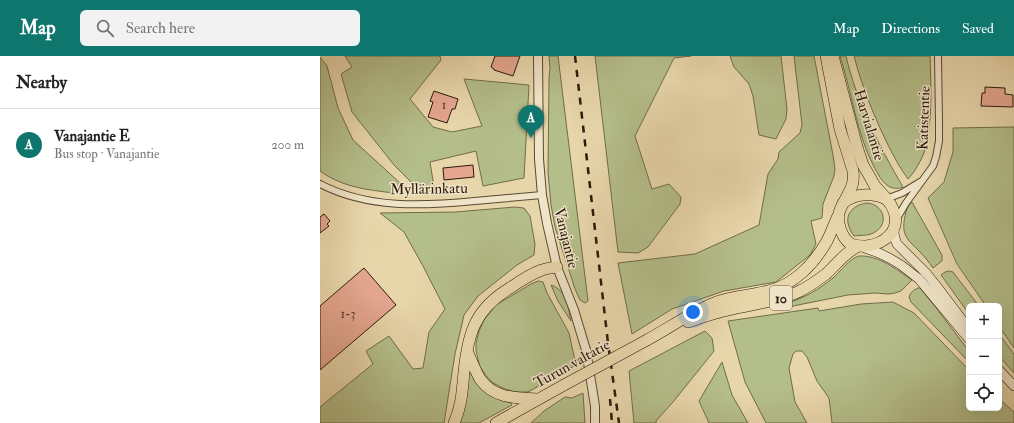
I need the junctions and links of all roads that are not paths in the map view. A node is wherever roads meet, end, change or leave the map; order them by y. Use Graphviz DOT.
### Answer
graph roads {
  1 [pos="538,56"];
  2 [pos="826,56"];
  3 [pos="833,56"];
  4 [pos="938,56"];
  5 [pos="924,179"];
  6 [pos="320,184"];
  7 [pos="542,195"];
  8 [pos="886,198"];
  9 [pos="843,203"];
  10 [pos="838,215"];
  11 [pos="895,224"];
  12 [pos="860,246"];
  13 [pos="557,267"];
  14 [pos="966,325"];
  15 [pos="663,332"];
  16 [pos="966,335"];
  17 [pos="467,351"];
  18 [pos="1002,373"];
  19 [pos="1014,386"];
  20 [pos="539,399"];
  21 [pos="454,423"];
  22 [pos="496,423"];
  23 [pos="595,423"];
  1 -- 7 [label="street, Vanajantie"];
  2 -- 9 [label="highway, Harvialantie / 10"];
  3 -- 8 [label="highway, Harvialantie"];
  4 -- 5 [label="street, Katistentie"];
  5 -- 8 [label="street, Katistentie"];
  5 -- 11 [label="street, Katistentie"];
  6 -- 7 [label="street, Myllärinkatu"];
  7 -- 13 [label="street, Vanajantie"];
  8 -- 9 [label="highway"];
  8 -- 11 [label="highway"];
  9 -- 10 [label="highway, 10"];
  10 -- 12 [label="highway"];
  10 -- 15 [label="highway, Turun valtatie / 10"];
  11 -- 12 [label="highway, 10"];
  11 -- 14 [label="main road"];
  12 -- 15 [label="highway, Turun valtatie / 10"];
  12 -- 16 [label="main road"];
  13 -- 17 [label="highway"];
  13 -- 23 [label="street, Vanajantie"];
  15 -- 20 [label="highway, Turun valtatie / 10, bridge"];
  17 -- 20 [label="highway"];
  17 -- 21 [label="highway"];
  18 -- 19 [label="main road"];
  20 -- 22 [label="highway, Turun valtatie / 10"];
}
